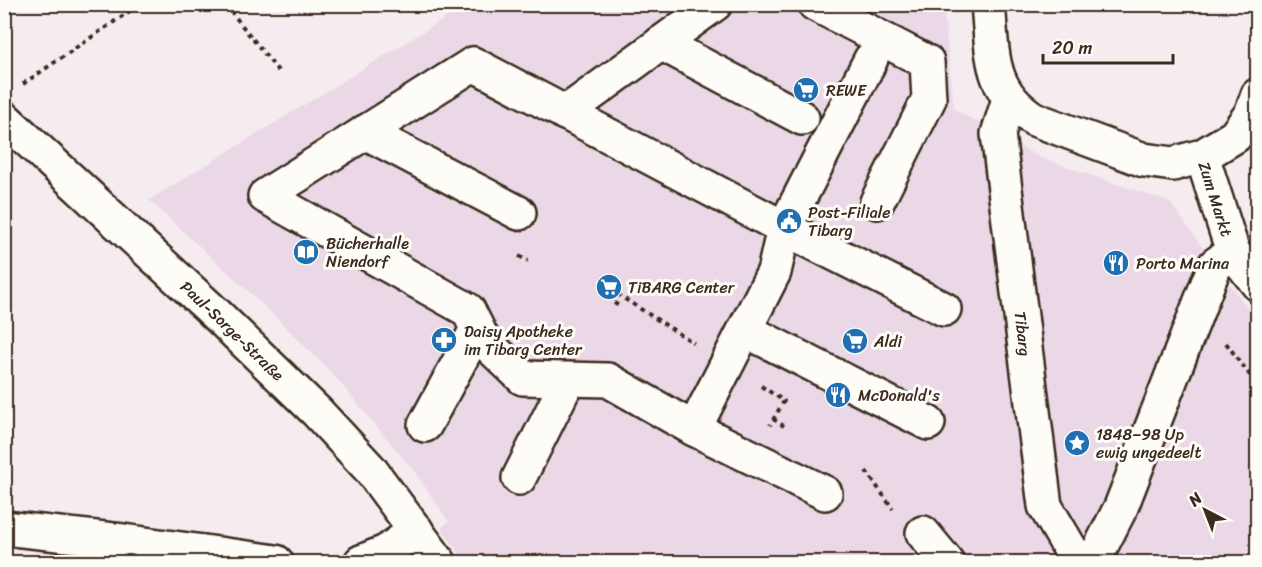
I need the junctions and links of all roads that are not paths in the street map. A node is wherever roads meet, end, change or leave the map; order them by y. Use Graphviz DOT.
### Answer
graph roads {
  1 [pos="715,4"];
  2 [pos="815,4"];
  3 [pos="988,4"];
  4 [pos="661,43"];
  5 [pos="871,59"];
  6 [pos="1257,95"];
  7 [pos="1009,99"];
  8 [pos="9,104"];
  9 [pos="565,112"];
  10 [pos="802,118"];
  11 [pos="365,132"];
  12 [pos="1202,156"];
  13 [pos="877,202"];
  14 [pos="519,213"];
  15 [pos="784,228"];
  16 [pos="1233,252"];
  17 [pos="1257,284"];
  18 [pos="944,309"];
  19 [pos="477,329"];
  20 [pos="745,330"];
  21 [pos="568,380"];
  22 [pos="928,423"];
  23 [pos="425,425"];
  24 [pos="694,429"];
  25 [pos="519,478"];
  26 [pos="825,493"];
  27 [pos="4,528"];
  28 [pos="416,530"];
  29 [pos="923,533"];
  30 [pos="276,562"];
  31 [pos="362,562"];
  32 [pos="439,562"];
  33 [pos="948,562"];
  34 [pos="1078,562"];
  35 [pos="1093,562"];
  1 -- 4 [label="street"];
  2 -- 13 [label="street"];
  3 -- 7 [label="street"];
  4 -- 9 [label="street"];
  4 -- 10 [label="street"];
  5 -- 15 [label="street"];
  6 -- 12 [label="street, Zum Markt"];
  7 -- 12 [label="street"];
  7 -- 34 [label="street, Tibarg"];
  8 -- 28 [label="street, Paul-Sorge-Straße"];
  9 -- 11 [label="street"];
  9 -- 15 [label="street"];
  11 -- 14 [label="street"];
  11 -- 19 [label="street"];
  12 -- 16 [label="street, Zum Markt"];
  15 -- 18 [label="street"];
  15 -- 20 [label="street"];
  16 -- 17 [label="street, Zum Markt"];
  16 -- 35 [label="street"];
  19 -- 21 [label="street"];
  19 -- 23 [label="street"];
  20 -- 22 [label="street"];
  20 -- 24 [label="street"];
  21 -- 24 [label="street"];
  21 -- 25 [label="street"];
  24 -- 26 [label="street"];
  27 -- 30 [label="street"];
  28 -- 31 [label="street"];
  28 -- 32 [label="street, Paul-Sorge-Straße"];
  29 -- 33 [label="street"];
}
